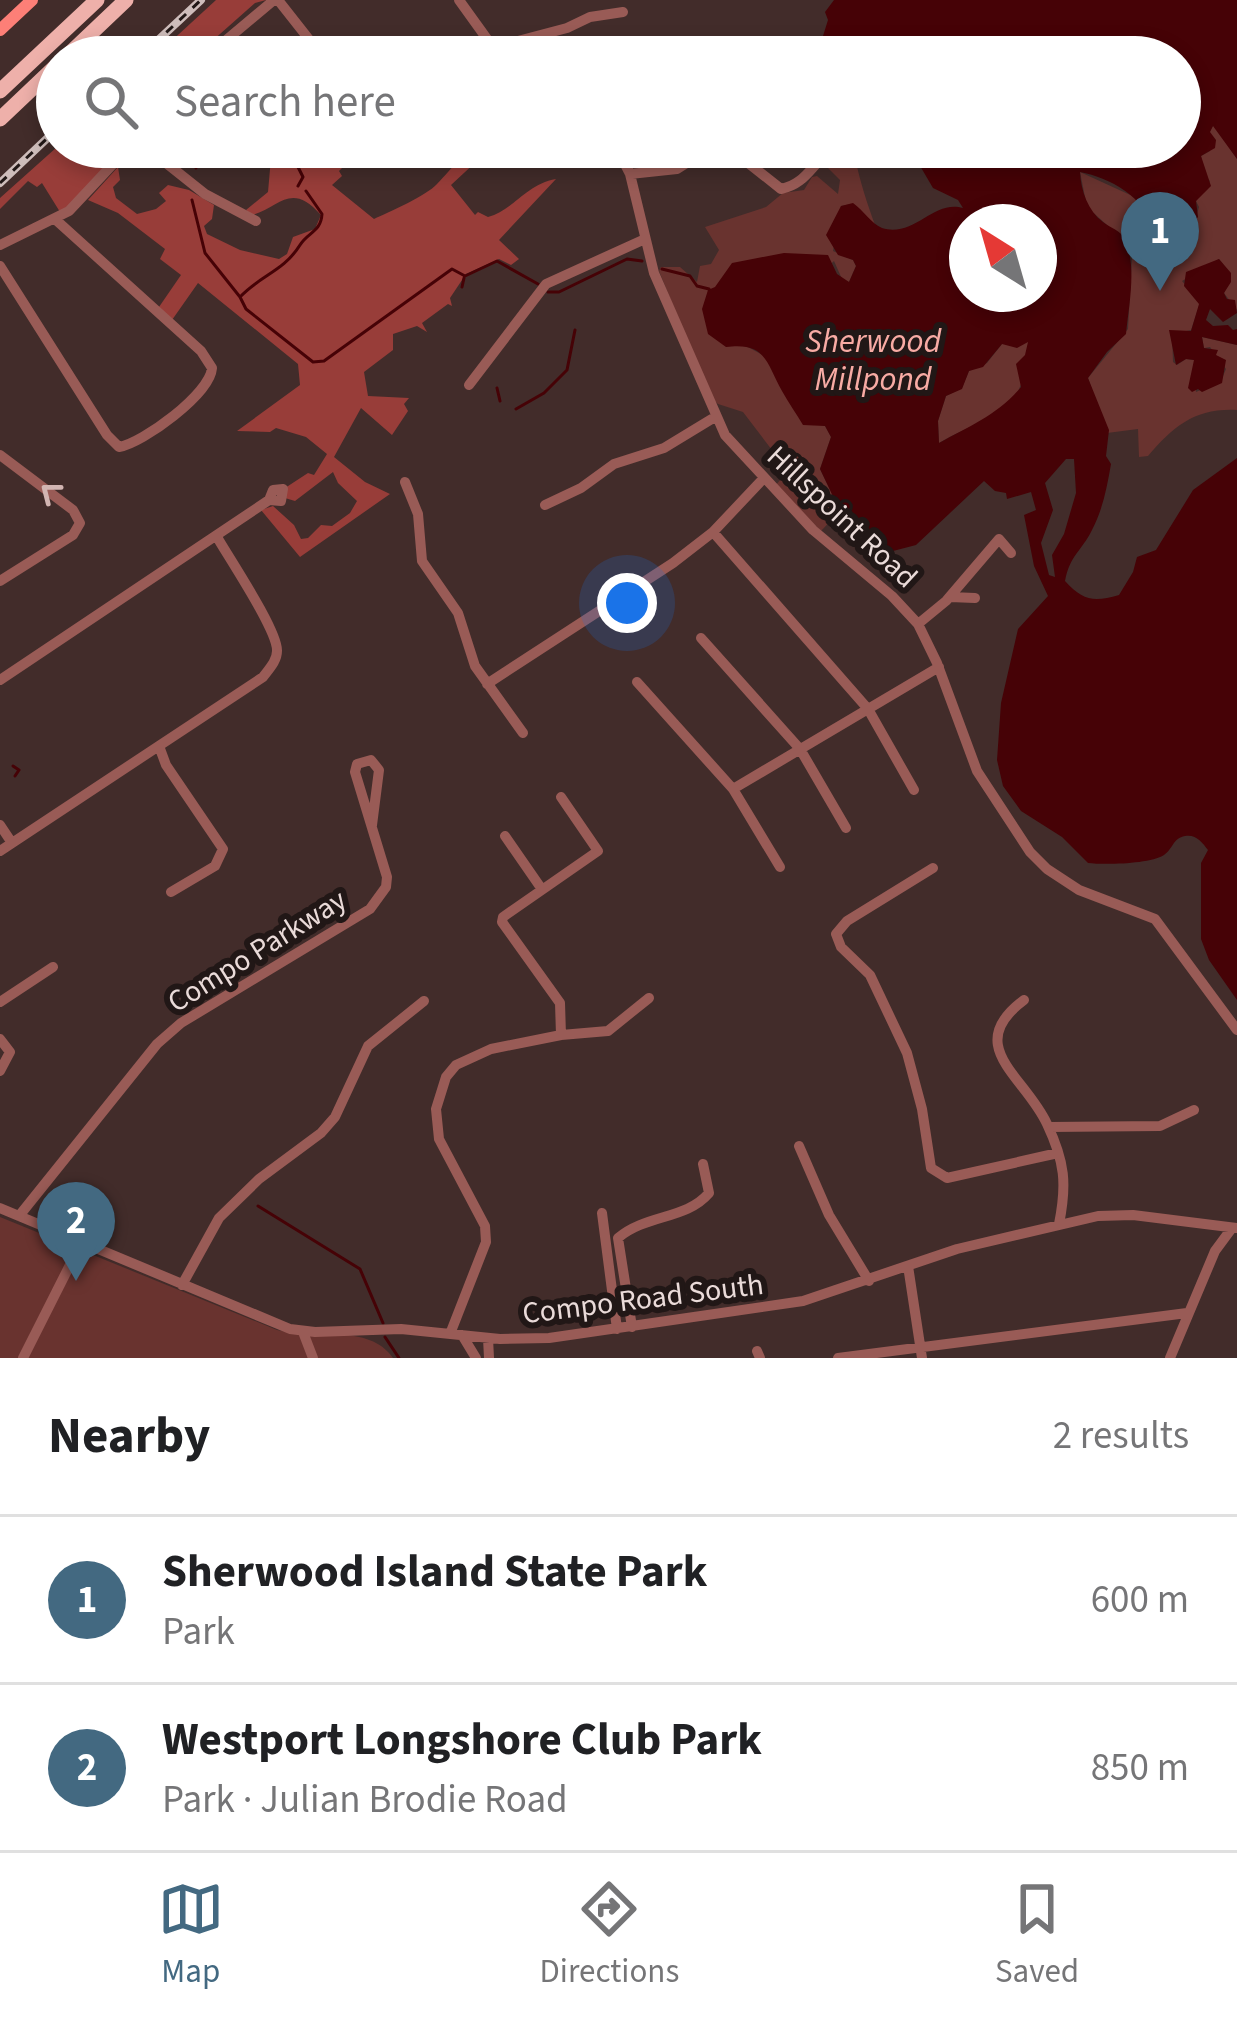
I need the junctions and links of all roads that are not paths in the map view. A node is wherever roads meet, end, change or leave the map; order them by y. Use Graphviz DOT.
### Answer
graph roads {
  1 [pos="32,0"];
  2 [pos="97,0"];
  3 [pos="126,0"];
  4 [pos="276,0"];
  5 [pos="459,0"];
  6 [pos="622,12"];
  7 [pos="0,30"];
  8 [pos="59,36"];
  9 [pos="88,36"];
  10 [pos="232,36"];
  11 [pos="306,36"];
  12 [pos="481,36"];
  13 [pos="545,36"];
  14 [pos="36,57"];
  15 [pos="36,85"];
  16 [pos="0,91"];
  17 [pos="0,119"];
  18 [pos="111,168"];
  19 [pos="172,168"];
  20 [pos="627,168"];
  21 [pos="679,168"];
  22 [pos="754,168"];
  23 [pos="809,168"];
  24 [pos="630,174"];
  25 [pos="56,220"];
  26 [pos="256,220"];
  27 [pos="645,239"];
  28 [pos="0,245"];
  29 [pos="0,266"];
  30 [pos="469,386"];
  31 [pos="715,417"];
  32 [pos="0,454"];
  33 [pos="763,479"];
  34 [pos="405,482"];
  35 [pos="269,500"];
  36 [pos="545,505"];
  37 [pos="713,532"];
  38 [pos="217,537"];
  39 [pos="1011,553"];
  40 [pos="0,581"];
  41 [pos="950,597"];
  42 [pos="975,598"];
  43 [pos="918,625"];
  44 [pos="701,638"];
  45 [pos="939,668"];
  46 [pos="0,680"];
  47 [pos="637,682"];
  48 [pos="487,684"];
  49 [pos="868,709"];
  50 [pos="523,733"];
  51 [pos="158,746"];
  52 [pos="800,749"];
  53 [pos="146,755"];
  54 [pos="166,765"];
  55 [pos="733,789"];
  56 [pos="914,790"];
  57 [pos="560,797"];
  58 [pos="0,825"];
  59 [pos="372,825"];
  60 [pos="846,828"];
  61 [pos="506,836"];
  62 [pos="12,843"];
  63 [pos="0,851"];
  64 [pos="781,867"];
  65 [pos="933,868"];
  66 [pos="542,888"];
  67 [pos="171,892"];
  68 [pos="52,967"];
  69 [pos="649,998"];
  70 [pos="1024,1000"];
  71 [pos="424,1001"];
  72 [pos="0,1002"];
  73 [pos="1237,1030"];
  74 [pos="561,1035"];
  75 [pos="0,1040"];
  76 [pos="0,1071"];
  77 [pos="1194,1110"];
  78 [pos="1049,1127"];
  79 [pos="799,1145"];
  80 [pos="1058,1153"];
  81 [pos="1042,1156"];
  82 [pos="703,1164"];
  83 [pos="1064,1171"];
  84 [pos="0,1208"];
  85 [pos="602,1213"];
  86 [pos="19,1216"];
  87 [pos="1059,1224"];
  88 [pos="1215,1226"];
  89 [pos="1235,1228"];
  90 [pos="81,1243"];
  91 [pos="1215,1251"];
  92 [pos="908,1266"];
  93 [pos="869,1281"];
  94 [pos="182,1285"];
  95 [pos="1186,1313"];
  96 [pos="632,1327"];
  97 [pos="617,1329"];
  98 [pos="303,1332"];
  99 [pos="456,1334"];
  100 [pos="488,1339"];
  101 [pos="921,1352"];
  102 [pos="23,1358"];
  103 [pos="313,1358"];
  104 [pos="476,1358"];
  105 [pos="489,1358"];
  106 [pos="838,1358"];
  107 [pos="1170,1358"];
  1 -- 7 [label="main road"];
  2 -- 8 [label="highway"];
  3 -- 9 [label="highway"];
  4 -- 10 [label="street"];
  4 -- 11 [label="street"];
  5 -- 12 [label="street"];
  6 -- 13 [label="street"];
  14 -- 16 [label="highway"];
  15 -- 17 [label="highway"];
  18 -- 25 [label="street"];
  19 -- 26 [label="street"];
  20 -- 24 [label="street, Hillspoint Road"];
  21 -- 24 [label="street"];
  22 -- 23 [label="street"];
  24 -- 27 [label="street, Hillspoint Road"];
  25 -- 28 [label="street"];
  25 -- 29 [label="street"];
  27 -- 30 [label="street"];
  27 -- 31 [label="street, Hillspoint Road"];
  31 -- 33 [label="street, Hillspoint Road"];
  31 -- 36 [label="street"];
  40 -- 32 [label="street, one-way"];
  33 -- 37 [label="street"];
  33 -- 43 [label="street, Hillspoint Road"];
  34 -- 48 [label="street"];
  35 -- 38 [label="street"];
  37 -- 48 [label="street"];
  37 -- 49 [label="street"];
  38 -- 46 [label="street"];
  38 -- 51 [label="street"];
  39 -- 41 [label="street"];
  41 -- 42 [label="street"];
  41 -- 43 [label="street"];
  43 -- 45 [label="street, Hillspoint Road"];
  44 -- 52 [label="street"];
  45 -- 49 [label="street"];
  45 -- 73 [label="street, Hillspoint Road"];
  47 -- 55 [label="street"];
  48 -- 50 [label="street"];
  49 -- 52 [label="street"];
  49 -- 56 [label="street"];
  51 -- 53 [label="street"];
  51 -- 54 [label="street"];
  52 -- 55 [label="street"];
  52 -- 60 [label="street"];
  53 -- 54 [label="street"];
  53 -- 62 [label="street"];
  54 -- 67 [label="street"];
  55 -- 64 [label="street"];
  57 -- 66 [label="street"];
  58 -- 62 [label="street"];
  59 -- 59 [label="street, Compo Parkway"];
  59 -- 86 [label="street, Compo Parkway"];
  61 -- 66 [label="street"];
  62 -- 63 [label="street"];
  65 -- 81 [label="street"];
  66 -- 74 [label="street"];
  68 -- 72 [label="street"];
  69 -- 74 [label="street"];
  70 -- 78 [label="street"];
  71 -- 94 [label="street"];
  74 -- 99 [label="street"];
  75 -- 76 [label="street"];
  77 -- 78 [label="street"];
  78 -- 80 [label="street"];
  79 -- 93 [label="street"];
  80 -- 81 [label="street"];
  80 -- 83 [label="street"];
  81 -- 83 [label="street"];
  82 -- 96 [label="street"];
  83 -- 87 [label="street"];
  84 -- 86 [label="street, Compo Road South"];
  85 -- 97 [label="street"];
  86 -- 90 [label="street, Compo Road South"];
  87 -- 88 [label="street, Compo Road South"];
  87 -- 92 [label="street, Compo Road South"];
  88 -- 89 [label="street, Compo Road South"];
  88 -- 91 [label="street"];
  89 -- 91 [label="street"];
  90 -- 94 [label="street, Compo Road South"];
  90 -- 102 [label="street"];
  91 -- 95 [label="street"];
  92 -- 93 [label="street, Compo Road South"];
  92 -- 101 [label="street"];
  93 -- 96 [label="street, Compo Road South"];
  94 -- 98 [label="street, Compo Road South"];
  95 -- 101 [label="street"];
  95 -- 107 [label="street"];
  96 -- 97 [label="street, Compo Road South"];
  97 -- 100 [label="street, Compo Road South"];
  98 -- 99 [label="street, Compo Road South"];
  98 -- 103 [label="street"];
  99 -- 100 [label="street, Compo Road South"];
  99 -- 104 [label="street"];
  100 -- 105 [label="street"];
  101 -- 106 [label="street"];
}
